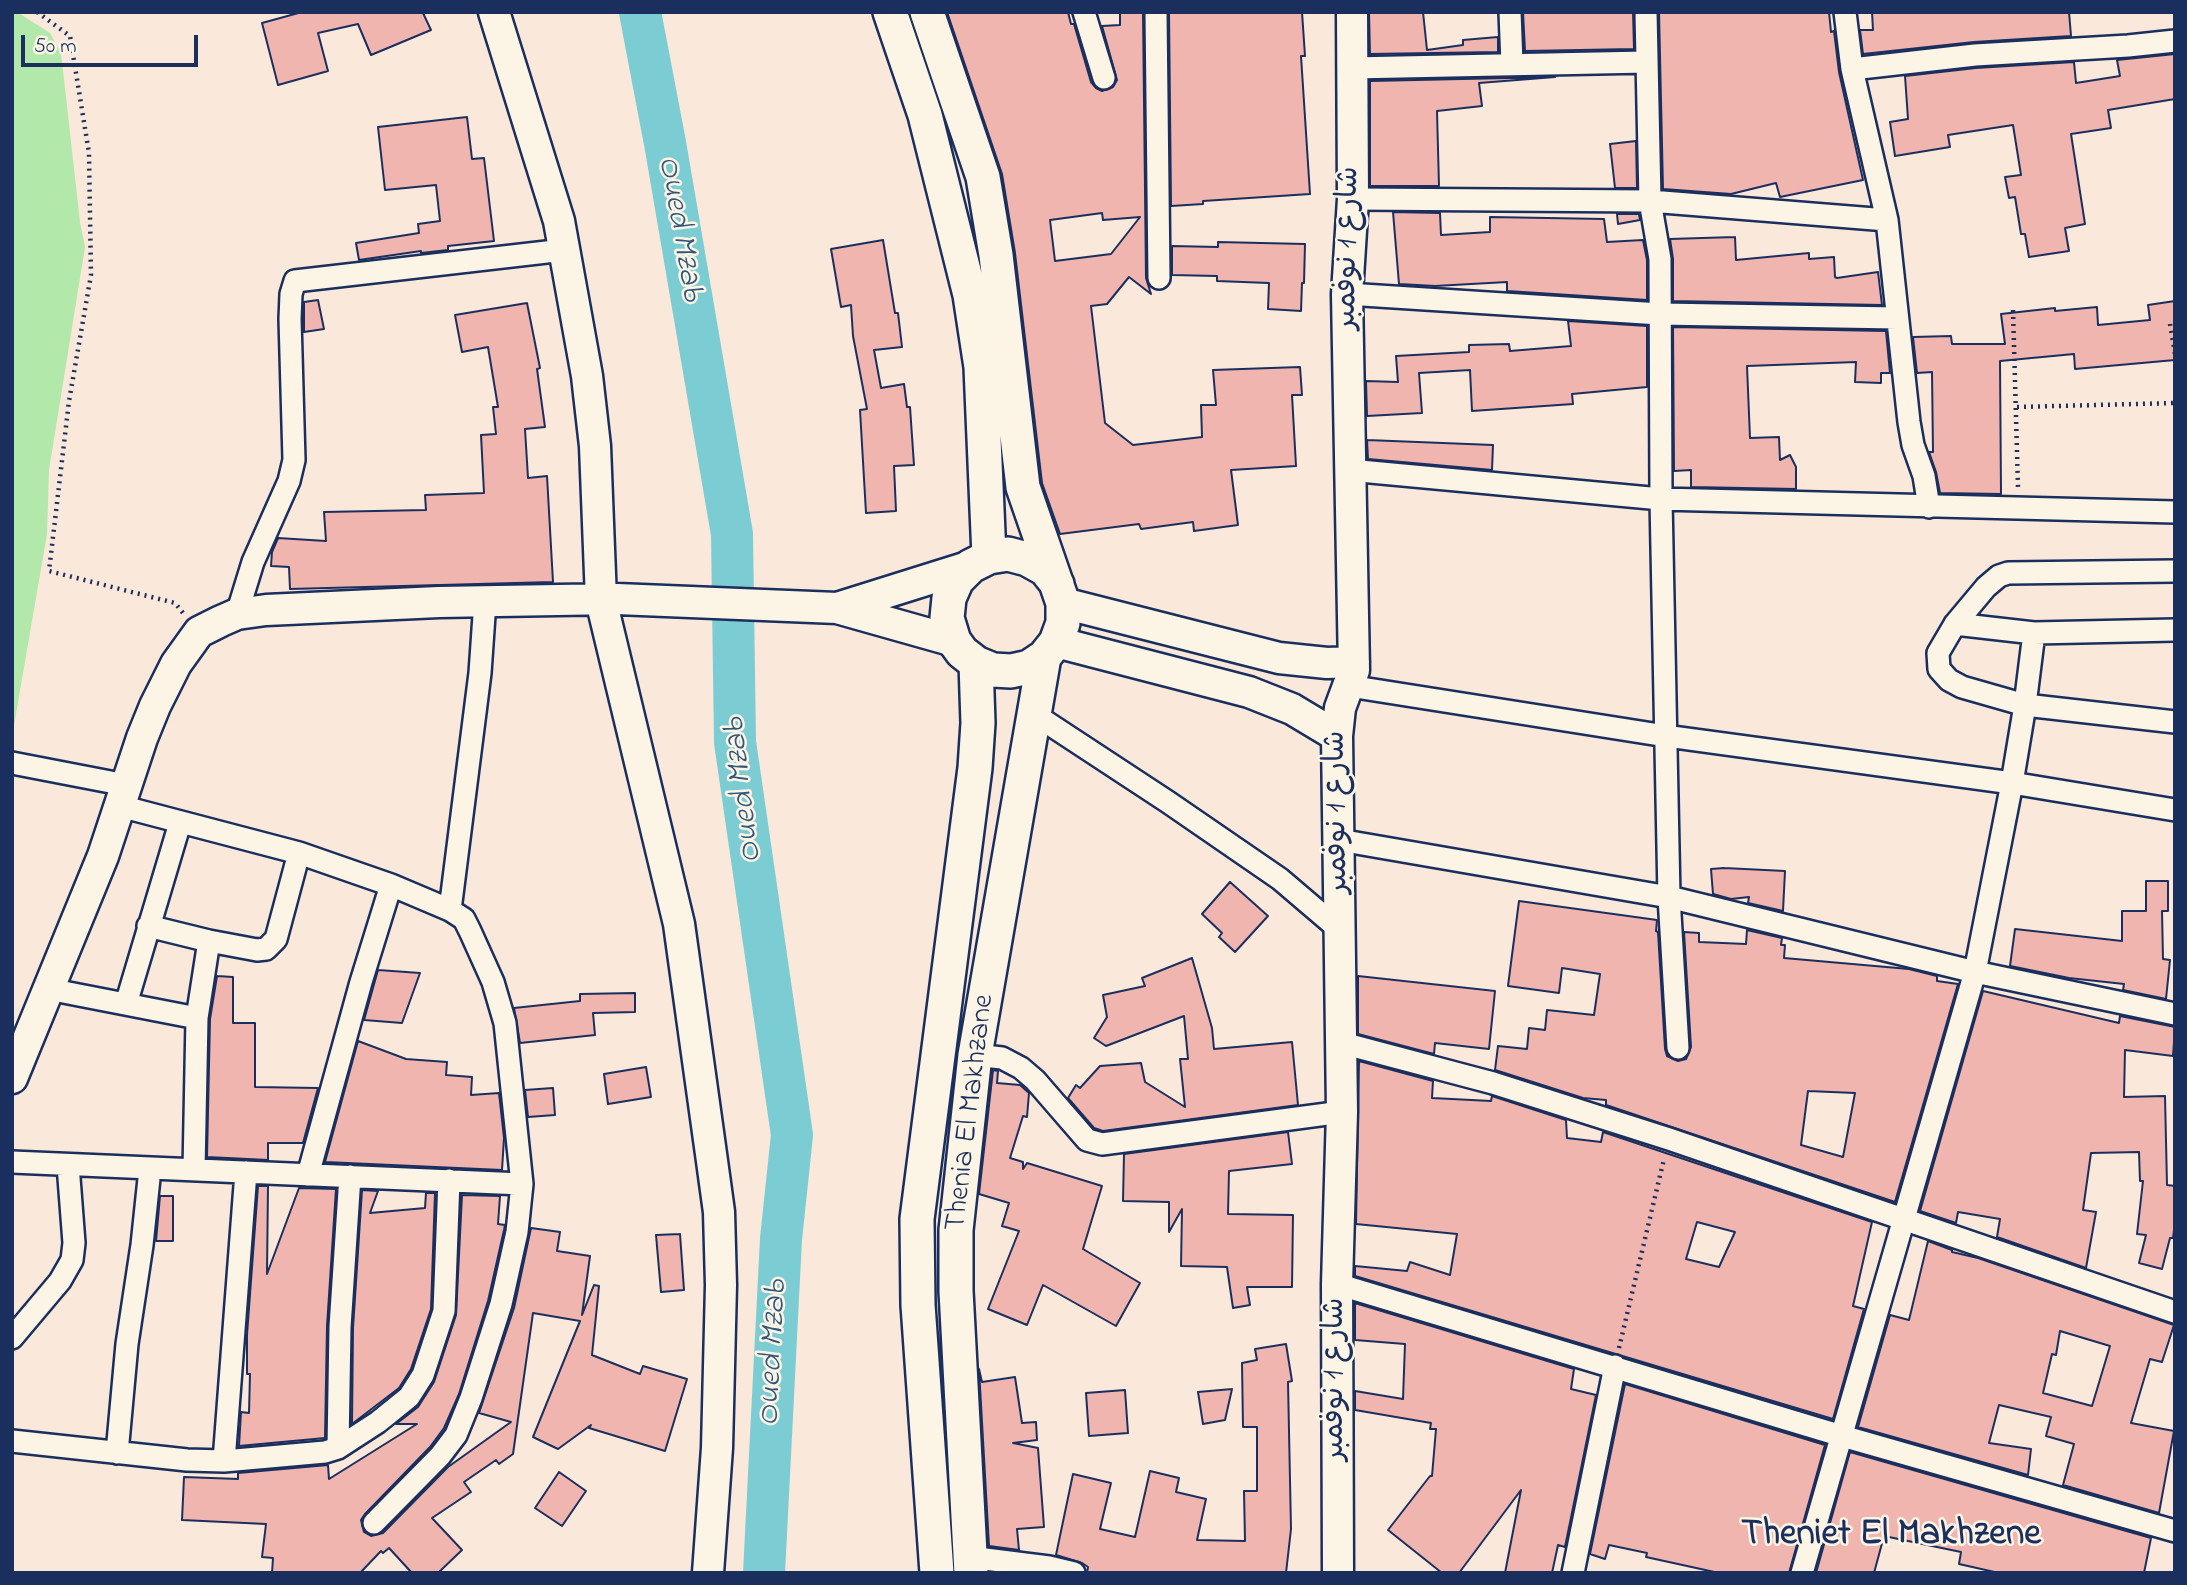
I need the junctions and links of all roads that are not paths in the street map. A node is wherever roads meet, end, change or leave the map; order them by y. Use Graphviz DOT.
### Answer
graph roads {
  1 [pos="494,12"];
  2 [pos="890,12"];
  3 [pos="927,12"];
  4 [pos="1084,12"];
  5 [pos="1156,12"];
  6 [pos="1352,12"];
  7 [pos="1510,12"];
  8 [pos="1646,12"];
  9 [pos="1845,12"];
  10 [pos="2175,41"];
  11 [pos="1647,62"];
  12 [pos="1512,64"];
  13 [pos="1351,68"];
  14 [pos="1852,69"];
  15 [pos="1104,78"];
  16 [pos="1353,199"];
  17 [pos="1650,201"];
  18 [pos="1887,220"];
  19 [pos="564,250"];
  20 [pos="1159,278"];
  21 [pos="1347,293"];
  22 [pos="1660,314"];
  23 [pos="1897,317"];
  24 [pos="1349,470"];
  25 [pos="1661,499"];
  26 [pos="1929,507"];
  27 [pos="2175,512"];
  28 [pos="980,561"];
  29 [pos="2175,571"];
  30 [pos="1060,594"];
  31 [pos="609,600"];
  32 [pos="485,601"];
  33 [pos="828,607"];
  34 [pos="237,614"];
  35 [pos="1955,624"];
  36 [pos="2175,630"];
  37 [pos="2034,633"];
  38 [pos="1050,650"];
  39 [pos="965,652"];
  40 [pos="1303,661"];
  41 [pos="1352,674"];
  42 [pos="2025,705"];
  43 [pos="1292,709"];
  44 [pos="1034,715"];
  45 [pos="2175,722"];
  46 [pos="1337,736"];
  47 [pos="1666,736"];
  48 [pos="12,763"];
  49 [pos="2012,783"];
  50 [pos="123,795"];
  51 [pos="2175,810"];
  52 [pos="180,823"];
  53 [pos="1339,841"];
  54 [pos="299,853"];
  55 [pos="391,885"];
  56 [pos="1668,897"];
  57 [pos="450,909"];
  58 [pos="148,926"];
  59 [pos="1341,931"];
  60 [pos="209,942"];
  61 [pos="1975,972"];
  62 [pos="48,989"];
  63 [pos="126,1004"];
  64 [pos="2175,1014"];
  65 [pos="197,1018"];
  66 [pos="1342,1043"];
  67 [pos="1678,1048"];
  68 [pos="975,1055"];
  69 [pos="12,1078"];
  70 [pos="1342,1112"];
  71 [pos="12,1162"];
  72 [pos="68,1165"];
  73 [pos="150,1169"];
  74 [pos="194,1170"];
  75 [pos="246,1172"];
  76 [pos="308,1175"];
  77 [pos="350,1177"];
  78 [pos="449,1180"];
  79 [pos="523,1184"];
  80 [pos="1903,1221"];
  81 [pos="1337,1284"];
  82 [pos="2175,1312"];
  83 [pos="12,1338"];
  84 [pos="1615,1366"];
  85 [pos="1842,1436"];
  86 [pos="12,1441"];
  87 [pos="338,1448"];
  88 [pos="117,1453"];
  89 [pos="224,1461"];
  90 [pos="374,1522"];
  91 [pos="2175,1531"];
  92 [pos="970,1565"];
  93 [pos="708,1573"];
  94 [pos="937,1573"];
  95 [pos="1074,1573"];
  96 [pos="1338,1573"];
  97 [pos="1573,1573"];
  98 [pos="1802,1573"];
  1 -- 19 [label="main road"];
  2 -- 28 [label="main road"];
  3 -- 30 [label="main road"];
  4 -- 15 [label="street"];
  5 -- 20 [label="street"];
  6 -- 13 [label="main road, شارع 1 نوفمبر"];
  7 -- 12 [label="street"];
  8 -- 11 [label="street"];
  9 -- 14 [label="street"];
  10 -- 14 [label="street"];
  11 -- 12 [label="street"];
  11 -- 17 [label="street"];
  12 -- 13 [label="street"];
  13 -- 16 [label="main road, شارع 1 نوفمبر"];
  14 -- 18 [label="street"];
  16 -- 17 [label="street"];
  16 -- 21 [label="main road, شارع 1 نوفمبر"];
  17 -- 18 [label="street"];
  17 -- 22 [label="street"];
  18 -- 23 [label="street"];
  19 -- 31 [label="main road"];
  19 -- 34 [label="street"];
  21 -- 22 [label="street"];
  21 -- 24 [label="main road, شارع 1 نوفمبر"];
  22 -- 23 [label="street"];
  22 -- 25 [label="street"];
  23 -- 26 [label="street"];
  24 -- 25 [label="street"];
  24 -- 41 [label="main road, شارع 1 نوفمبر"];
  25 -- 26 [label="street"];
  25 -- 47 [label="street"];
  26 -- 27 [label="street"];
  28 -- 30 [label="main road"];
  28 -- 33 [label="main road"];
  28 -- 39 [label="main road"];
  29 -- 35 [label="street"];
  30 -- 38 [label="main road"];
  30 -- 40 [label="main road"];
  31 -- 32 [label="main road"];
  31 -- 33 [label="main road"];
  31 -- 93 [label="main road"];
  32 -- 34 [label="main road"];
  32 -- 57 [label="street"];
  33 -- 39 [label="main road"];
  34 -- 50 [label="main road"];
  35 -- 37 [label="street"];
  35 -- 42 [label="street"];
  36 -- 37 [label="street"];
  37 -- 42 [label="street"];
  38 -- 39 [label="main road"];
  38 -- 43 [label="main road"];
  38 -- 44 [label="main road, Thenia El Makhzane"];
  39 -- 94 [label="main road"];
  40 -- 41 [label="main road"];
  40 -- 43 [label="main road"];
  41 -- 46 [label="main road, شارع 1 نوفمبر"];
  41 -- 47 [label="street"];
  42 -- 45 [label="street"];
  42 -- 49 [label="street"];
  43 -- 46 [label="main road"];
  44 -- 59 [label="street"];
  44 -- 68 [label="main road, Thenia El Makhzane"];
  46 -- 53 [label="main road, شارع 1 نوفمبر"];
  47 -- 49 [label="street"];
  47 -- 56 [label="street"];
  48 -- 50 [label="street"];
  49 -- 51 [label="street"];
  49 -- 61 [label="street"];
  50 -- 52 [label="street"];
  50 -- 62 [label="main road"];
  52 -- 54 [label="street"];
  52 -- 58 [label="street"];
  53 -- 56 [label="street"];
  53 -- 59 [label="main road, شارع 1 نوفمبر"];
  54 -- 55 [label="street"];
  54 -- 60 [label="street"];
  55 -- 57 [label="street"];
  55 -- 76 [label="street"];
  56 -- 61 [label="street"];
  56 -- 67 [label="street"];
  57 -- 79 [label="street"];
  58 -- 60 [label="street"];
  58 -- 63 [label="street"];
  59 -- 66 [label="main road, شارع 1 نوفمبر"];
  60 -- 65 [label="street"];
  61 -- 64 [label="street"];
  61 -- 80 [label="street"];
  62 -- 63 [label="street"];
  62 -- 69 [label="main road"];
  63 -- 65 [label="street"];
  65 -- 74 [label="street"];
  66 -- 70 [label="main road, شارع 1 نوفمبر"];
  66 -- 80 [label="street"];
  68 -- 70 [label="street"];
  68 -- 92 [label="main road, Thenia El Makhzane"];
  70 -- 81 [label="main road, شارع 1 نوفمبر"];
  71 -- 72 [label="street"];
  72 -- 73 [label="street"];
  72 -- 83 [label="street"];
  73 -- 74 [label="street"];
  73 -- 88 [label="street"];
  74 -- 75 [label="street"];
  75 -- 76 [label="street"];
  75 -- 89 [label="street"];
  76 -- 77 [label="street"];
  77 -- 78 [label="street"];
  77 -- 87 [label="street"];
  78 -- 79 [label="street"];
  78 -- 87 [label="street"];
  79 -- 90 [label="street"];
  80 -- 82 [label="street"];
  80 -- 85 [label="street"];
  81 -- 84 [label="street"];
  81 -- 96 [label="main road, شارع 1 نوفمبر"];
  84 -- 85 [label="street"];
  84 -- 97 [label="street"];
  85 -- 91 [label="street"];
  85 -- 98 [label="street"];
  86 -- 88 [label="street"];
  87 -- 89 [label="street"];
  88 -- 89 [label="street"];
  92 -- 95 [label="street"];
}
